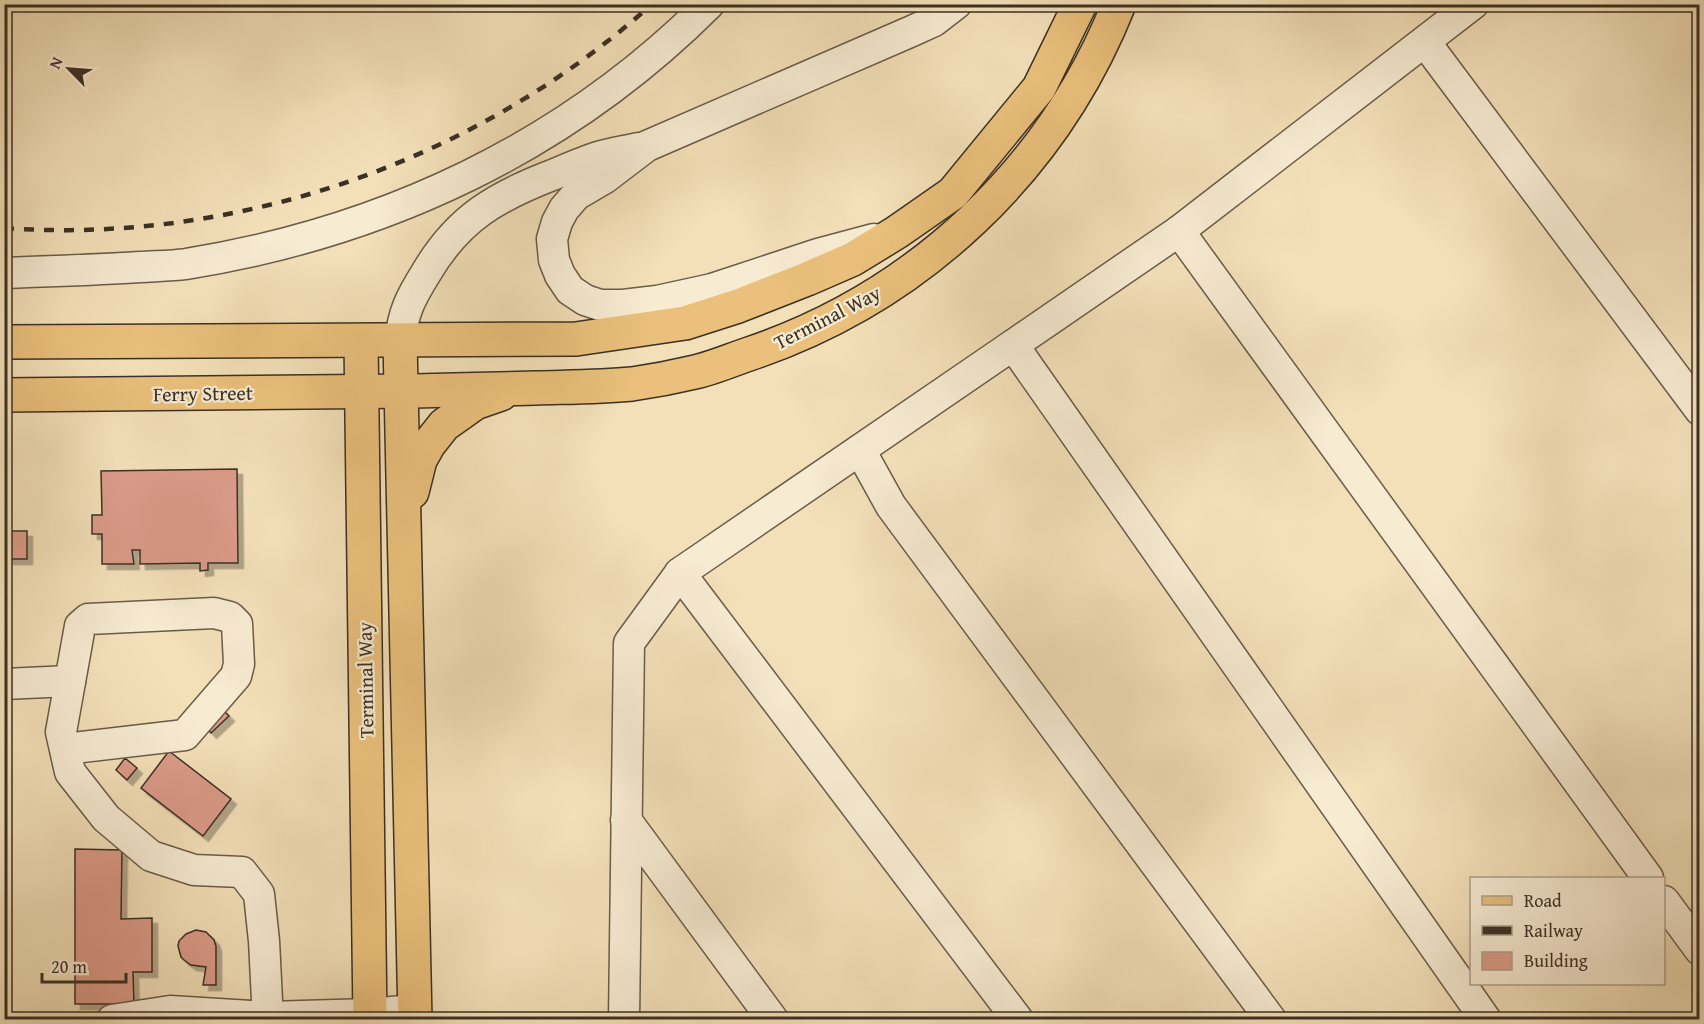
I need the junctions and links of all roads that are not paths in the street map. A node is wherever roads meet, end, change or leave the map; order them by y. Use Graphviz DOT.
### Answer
graph roads {
  1 [pos="710,4"];
  2 [pos="956,4"];
  3 [pos="1080,4"];
  4 [pos="1119,4"];
  5 [pos="1473,4"];
  6 [pos="1425,42"];
  7 [pos="647,146"];
  8 [pos="1179,231"];
  9 [pos="897,232"];
  10 [pos="4,273"];
  11 [pos="361,341"];
  12 [pos="400,341"];
  13 [pos="4,342"];
  14 [pos="1013,345"];
  15 [pos="517,388"];
  16 [pos="401,391"];
  17 [pos="361,392"];
  18 [pos="4,395"];
  19 [pos="1700,410"];
  20 [pos="860,450"];
  21 [pos="404,526"];
  22 [pos="680,573"];
  23 [pos="70,681"];
  24 [pos="4,684"];
  25 [pos="65,749"];
  26 [pos="626,820"];
  27 [pos="1646,877"];
  28 [pos="1665,902"];
  29 [pos="1700,950"];
  30 [pos="414,1015"];
  31 [pos="370,1017"];
  32 [pos="268,1018"];
  33 [pos="118,1019"];
  34 [pos="624,1020"];
  35 [pos="773,1020"];
  36 [pos="1018,1020"];
  37 [pos="1270,1020"];
  38 [pos="1486,1020"];
  1 -- 10 [label="lane"];
  2 -- 7 [label="lane"];
  3 -- 9 [label="main road"];
  4 -- 15 [label="main road, Terminal Way"];
  5 -- 6 [label="lane"];
  6 -- 8 [label="lane"];
  6 -- 19 [label="lane"];
  7 -- 9 [label="lane"];
  7 -- 12 [label="lane"];
  8 -- 14 [label="lane"];
  8 -- 27 [label="lane"];
  9 -- 12 [label="main road"];
  11 -- 12 [label="main road"];
  11 -- 13 [label="main road"];
  11 -- 17 [label="main road, Terminal Way"];
  12 -- 16 [label="main road"];
  14 -- 20 [label="lane"];
  14 -- 38 [label="lane"];
  15 -- 16 [label="main road, Terminal Way"];
  15 -- 21 [label="main road"];
  16 -- 17 [label="main road, Ferry Street"];
  16 -- 21 [label="main road"];
  17 -- 18 [label="main road, Ferry Street"];
  17 -- 31 [label="main road, Terminal Way"];
  20 -- 22 [label="lane"];
  20 -- 37 [label="lane"];
  21 -- 30 [label="main road"];
  22 -- 26 [label="lane"];
  22 -- 36 [label="lane"];
  23 -- 24 [label="lane"];
  23 -- 25 [label="lane"];
  23 -- 25 [label="lane"];
  25 -- 32 [label="lane"];
  26 -- 34 [label="lane"];
  26 -- 35 [label="lane"];
  28 -- 29 [label="lane"];
  30 -- 31 [label="lane"];
  31 -- 32 [label="lane"];
  32 -- 33 [label="lane"];
}
